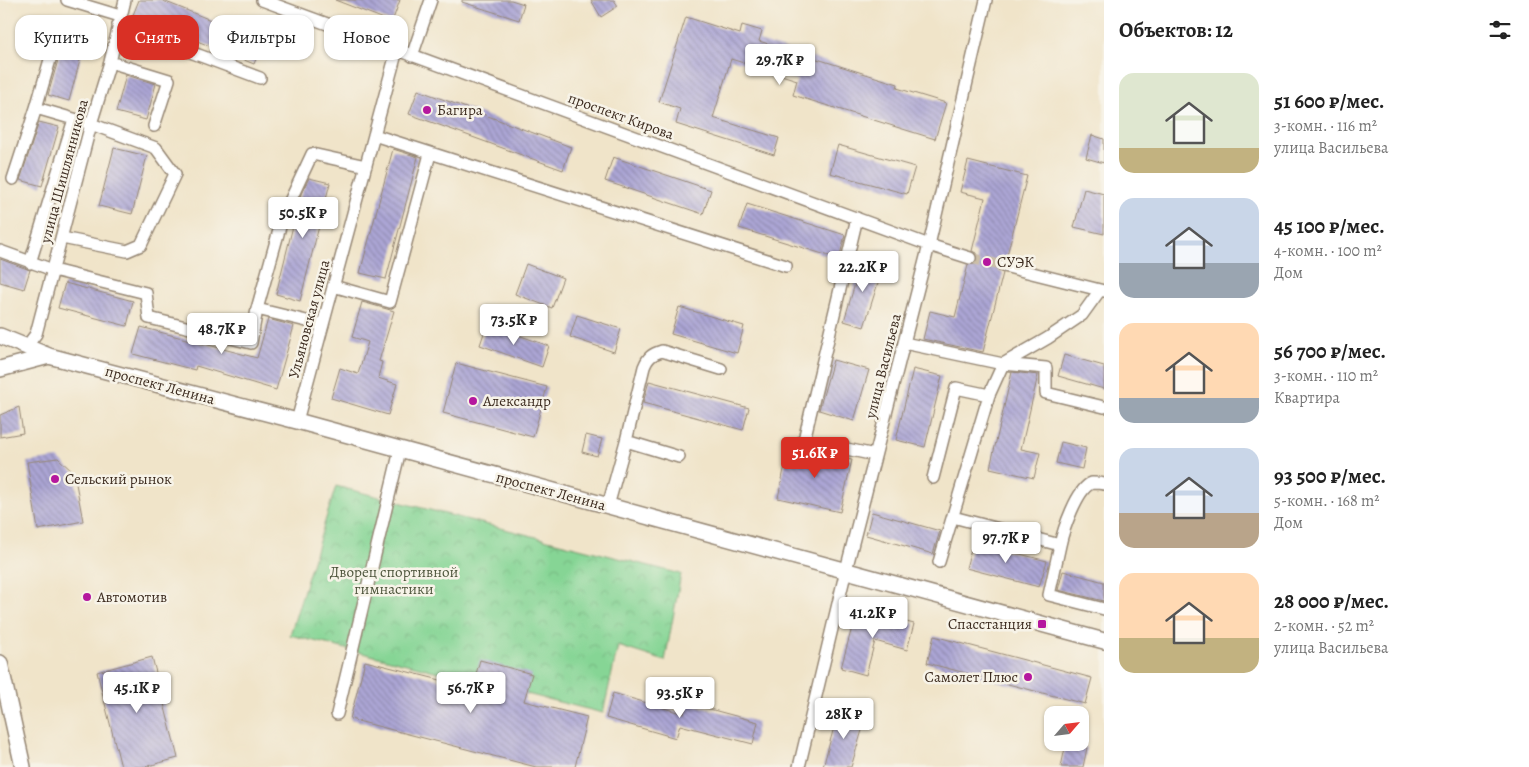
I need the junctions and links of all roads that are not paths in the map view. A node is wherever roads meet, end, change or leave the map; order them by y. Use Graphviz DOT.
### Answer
graph roads {
  1 [pos="67,0"];
  2 [pos="124,0"];
  3 [pos="262,0"];
  4 [pos="431,0"];
  5 [pos="986,0"];
  6 [pos="120,15"];
  7 [pos="117,19"];
  8 [pos="324,23"];
  9 [pos="117,29"];
  10 [pos="199,53"];
  11 [pos="408,54"];
  12 [pos="412,56"];
  13 [pos="50,60"];
  14 [pos="394,60"];
  15 [pos="110,62"];
  16 [pos="260,78"];
  17 [pos="36,108"];
  18 [pos="74,119"];
  19 [pos="91,124"];
  20 [pos="154,126"];
  21 [pos="374,135"];
  22 [pos="430,154"];
  23 [pos="366,166"];
  24 [pos="13,179"];
  25 [pos="857,218"];
  26 [pos="62,238"];
  27 [pos="929,245"];
  28 [pos="0,251"];
  29 [pos="970,258"];
  30 [pos="30,263"];
  31 [pos="786,266"];
  32 [pos="1004,266"];
  33 [pos="52,270"];
  34 [pos="333,286"];
  35 [pos="1102,290"];
  36 [pos="257,309"];
  37 [pos="322,325"];
  38 [pos="0,336"];
  39 [pos="904,342"];
  40 [pos="26,346"];
  41 [pos="50,356"];
  42 [pos="1003,364"];
  43 [pos="0,369"];
  44 [pos="720,370"];
  45 [pos="990,395"];
  46 [pos="1104,407"];
  47 [pos="297,421"];
  48 [pos="626,441"];
  49 [pos="400,450"];
  50 [pos="875,455"];
  51 [pos="679,457"];
  52 [pos="933,478"];
  53 [pos="1104,484"];
  54 [pos="608,506"];
  55 [pos="953,517"];
  56 [pos="1060,546"];
  57 [pos="940,562"];
  58 [pos="846,570"];
  59 [pos="1104,608"];
  60 [pos="1104,640"];
  61 [pos="0,663"];
  62 [pos="338,714"];
  63 [pos="23,767"];
  64 [pos="799,767"];
  1 -- 7 [label="street"];
  2 -- 6 [label="street, улица Шишлянникова"];
  3 -- 8 [label="street, проспект Кирова"];
  4 -- 12 [label="street"];
  5 -- 27 [label="street, улица Васильева"];
  9 -- 15 [label="street, улица Шишлянникова"];
  10 -- 16 [label="street"];
  11 -- 12 [label="street, проспект Кирова"];
  12 -- 25 [label="street, проспект Кирова"];
  13 -- 17 [label="street"];
  14 -- 21 [label="street, Ульяновская улица"];
  15 -- 19 [label="street, улица Шишлянникова"];
  15 -- 20 [label="street"];
  17 -- 18 [label="street"];
  17 -- 24 [label="street"];
  18 -- 19 [label="street"];
  18 -- 30 [label="street"];
  19 -- 26 [label="street, улица Шишлянникова"];
  19 -- 26 [label="street"];
  21 -- 22 [label="street"];
  21 -- 23 [label="street, Ульяновская улица"];
  22 -- 31 [label="street"];
  22 -- 34 [label="street"];
  23 -- 34 [label="street, Ульяновская улица"];
  23 -- 36 [label="street"];
  25 -- 27 [label="street, проспект Кирова"];
  25 -- 50 [label="street"];
  26 -- 33 [label="street, улица Шишлянникова"];
  27 -- 29 [label="street, проспект Кирова"];
  27 -- 39 [label="street, улица Васильева"];
  28 -- 30 [label="street"];
  30 -- 33 [label="street"];
  32 -- 35 [label="street"];
  33 -- 36 [label="street"];
  33 -- 40 [label="street, улица Шишлянникова"];
  34 -- 37 [label="street, Ульяновская улица"];
  35 -- 42 [label="street"];
  36 -- 37 [label="street"];
  37 -- 47 [label="street, Ульяновская улица"];
  38 -- 40 [label="main road, проспект Ленина"];
  39 -- 42 [label="street"];
  39 -- 50 [label="street, улица Васильева"];
  40 -- 41 [label="main road, проспект Ленина"];
  41 -- 43 [label="main road"];
  41 -- 47 [label="main road, проспект Ленина"];
  42 -- 45 [label="street"];
  42 -- 46 [label="street"];
  44 -- 48 [label="street"];
  45 -- 52 [label="street"];
  45 -- 55 [label="street"];
  47 -- 49 [label="main road, проспект Ленина"];
  48 -- 51 [label="street"];
  48 -- 54 [label="street"];
  49 -- 54 [label="main road, проспект Ленина"];
  49 -- 62 [label="street"];
  50 -- 58 [label="street, улица Васильева"];
  53 -- 56 [label="street"];
  54 -- 58 [label="main road, проспект Ленина"];
  55 -- 56 [label="street"];
  55 -- 57 [label="street"];
  56 -- 59 [label="street"];
  58 -- 60 [label="main road, проспект Ленина"];
  58 -- 64 [label="street, улица Васильева"];
  61 -- 63 [label="main road"];
}
